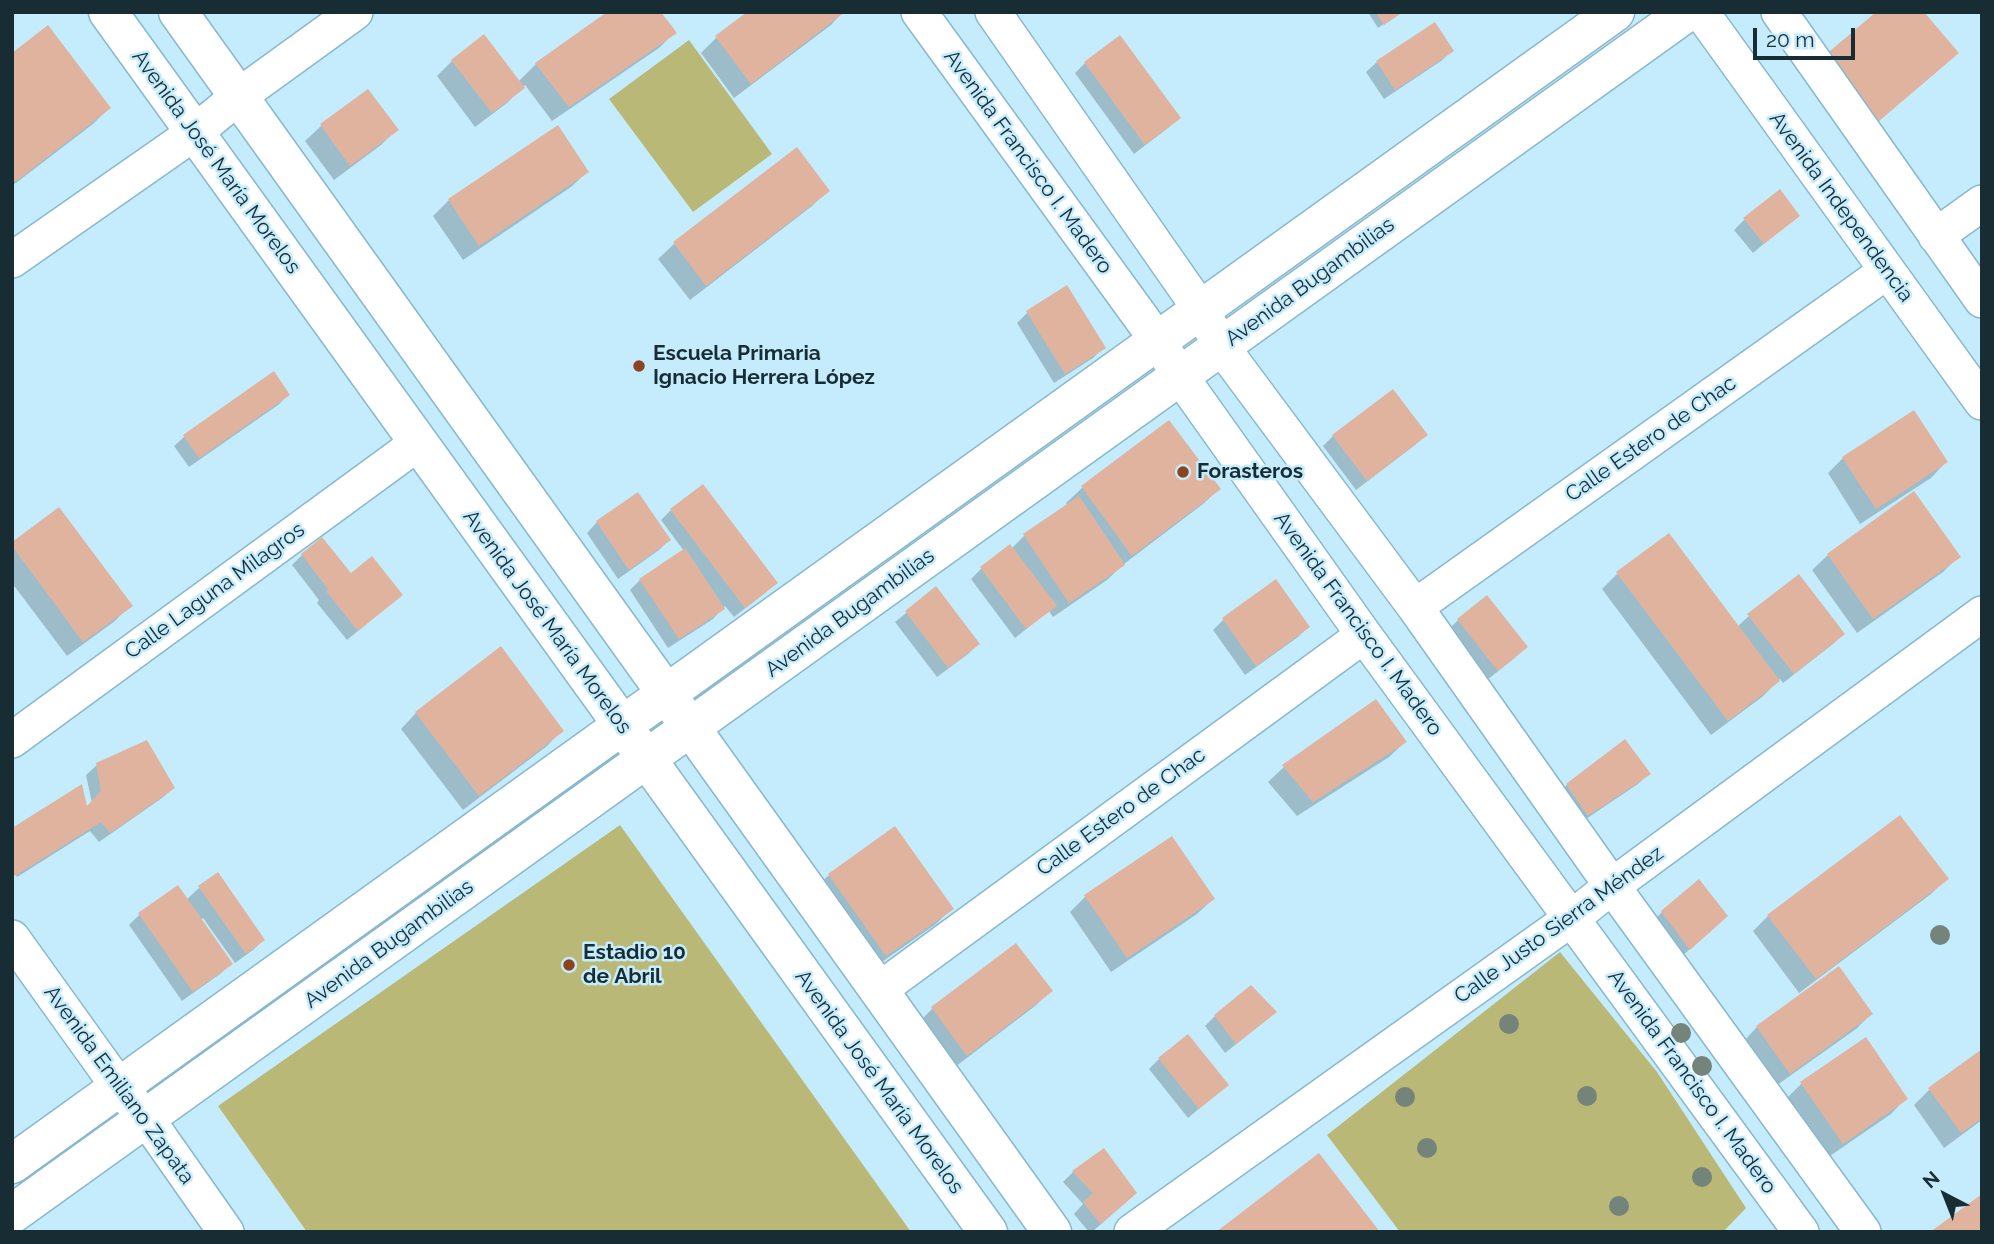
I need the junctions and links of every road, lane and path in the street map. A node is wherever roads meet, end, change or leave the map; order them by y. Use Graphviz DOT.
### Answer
graph roads {
  1 [pos="108,12"];
  2 [pos="178,12"];
  3 [pos="355,12"];
  4 [pos="919,12"];
  5 [pos="1615,12"];
  6 [pos="1687,12"];
  7 [pos="1701,12"];
  8 [pos="1779,12"];
  9 [pos="1003,16"];
  10 [pos="239,96"];
  11 [pos="194,132"];
  12 [pos="1982,203"];
  13 [pos="1936,236"];
  14 [pos="12,260"];
  15 [pos="1887,271"];
  16 [pos="1982,300"];
  17 [pos="1201,310"];
  18 [pos="1158,341"];
  19 [pos="1221,346"];
  20 [pos="1180,376"];
  21 [pos="1982,402"];
  22 [pos="418,443"];
  23 [pos="1415,607"];
  24 [pos="1982,614"];
  25 [pos="1364,635"];
  26 [pos="667,694"];
  27 [pos="622,726"];
  28 [pos="691,727"];
  29 [pos="12,740"];
  30 [pos="646,759"];
  31 [pos="1612,886"];
  32 [pos="1572,918"];
  33 [pos="12,938"];
  34 [pos="879,990"];
  35 [pos="119,1087"];
  36 [pos="146,1118"];
  37 [pos="12,1164"];
  38 [pos="12,1214"];
  39 [pos="226,1232"];
  40 [pos="988,1232"];
  41 [pos="1052,1232"];
  42 [pos="1132,1232"];
  43 [pos="1801,1232"];
  44 [pos="1863,1232"];
  1 -- 11 [label="main road, Avenida José María Morelos"];
  2 -- 10 [label="main road"];
  3 -- 10 [label="street"];
  4 -- 18 [label="street, Avenida Francisco I. Madero"];
  5 -- 17 [label="main road, Avenida Bugambilias"];
  6 -- 19 [label="main road, Avenida Bugambilias"];
  7 -- 15 [label="street, Avenida Independencia"];
  8 -- 13 [label="street"];
  9 -- 17 [label="street"];
  10 -- 11 [label="street"];
  10 -- 26 [label="main road"];
  11 -- 14 [label="street"];
  11 -- 22 [label="main road, Avenida José María Morelos"];
  12 -- 13 [label="street"];
  13 -- 16 [label="street"];
  15 -- 21 [label="street, Avenida Independencia"];
  15 -- 23 [label="street, Calle Estero de Chac"];
  17 -- 18 [label="main road, Avenida Bugambilias"];
  17 -- 19 [label="street"];
  18 -- 20 [label="street, Avenida Francisco I. Madero"];
  18 -- 26 [label="main road, Avenida Bugambilias"];
  19 -- 20 [label="main road, Avenida Bugambilias"];
  19 -- 23 [label="street"];
  20 -- 25 [label="street, Avenida Francisco I. Madero"];
  20 -- 28 [label="main road, Avenida Bugambilias"];
  22 -- 27 [label="main road, Avenida José María Morelos"];
  22 -- 29 [label="street, Calle Laguna Milagros"];
  23 -- 31 [label="street"];
  24 -- 31 [label="street, Calle Justo Sierra Méndez"];
  25 -- 32 [label="street, Avenida Francisco I. Madero"];
  25 -- 34 [label="street, Calle Estero de Chac"];
  26 -- 27 [label="main road, Avenida Bugambilias"];
  26 -- 28 [label="main road"];
  27 -- 30 [label="main road, Avenida José María Morelos"];
  27 -- 35 [label="main road, Avenida Bugambilias"];
  28 -- 30 [label="main road, Avenida Bugambilias"];
  28 -- 34 [label="main road"];
  30 -- 36 [label="main road, Avenida Bugambilias"];
  30 -- 40 [label="main road, Avenida José María Morelos"];
  31 -- 32 [label="street, Calle Justo Sierra Méndez"];
  31 -- 44 [label="street"];
  32 -- 42 [label="street, Calle Justo Sierra Méndez"];
  32 -- 43 [label="street, Avenida Francisco I. Madero"];
  33 -- 35 [label="street, Avenida Emiliano Zapata"];
  34 -- 41 [label="main road"];
  35 -- 36 [label="street, Avenida Emiliano Zapata"];
  35 -- 37 [label="main road, Avenida Bugambilias"];
  36 -- 38 [label="main road, Avenida Bugambilias"];
  36 -- 39 [label="street, Avenida Emiliano Zapata"];
}
